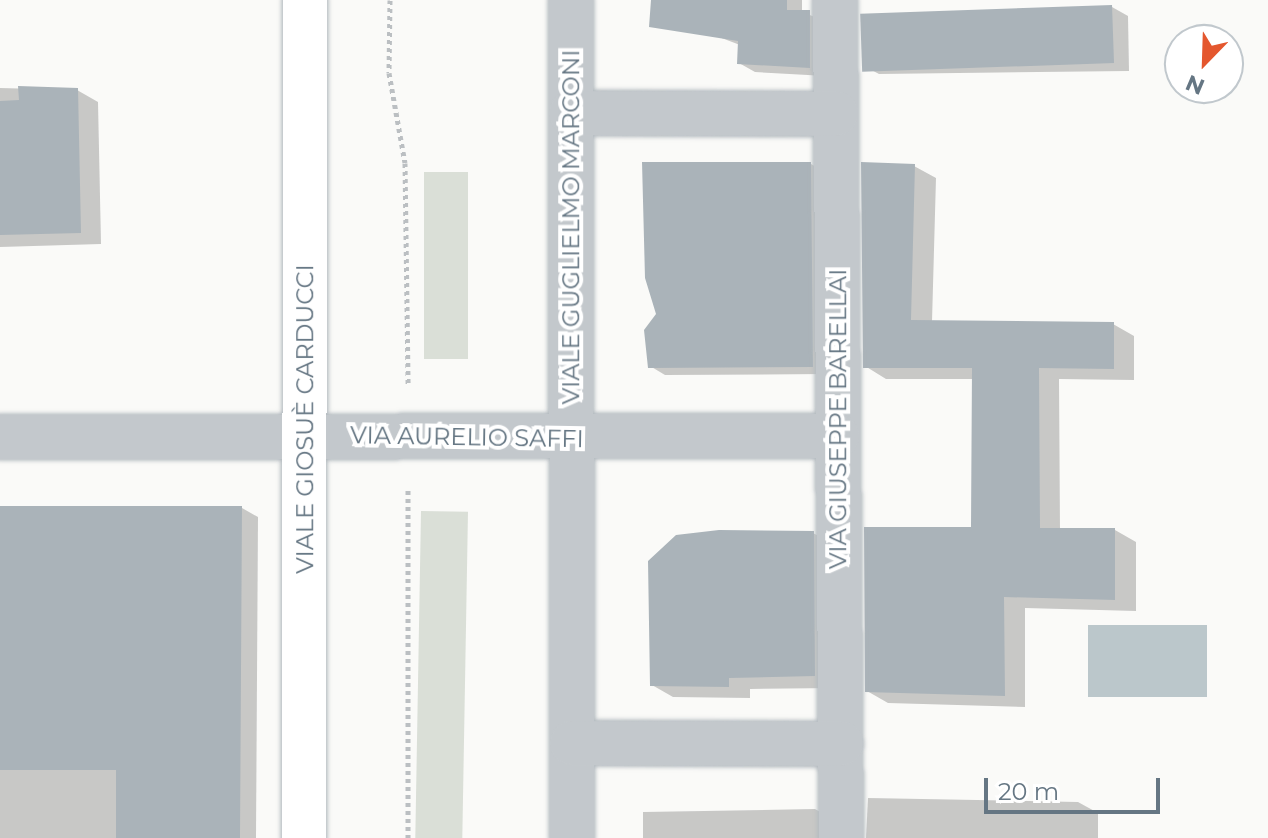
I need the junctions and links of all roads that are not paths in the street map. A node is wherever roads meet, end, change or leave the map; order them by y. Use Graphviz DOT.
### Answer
graph roads {
  1 [pos="305,0"];
  2 [pos="571,0"];
  3 [pos="835,0"];
  4 [pos="571,113"];
  5 [pos="836,114"];
  6 [pos="304,435"];
  7 [pos="837,436"];
  8 [pos="0,437"];
  9 [pos="572,439"];
  10 [pos="572,743"];
  11 [pos="841,744"];
  12 [pos="304,838"];
  13 [pos="572,838"];
  14 [pos="841,838"];
  1 -- 6 [label="street, VIALE GIOSUÈ CARDUCCI"];
  2 -- 4 [label="street, VIALE GUGLIELMO MARCONI"];
  3 -- 5 [label="street, VIA GIUSEPPE BARELLAI"];
  4 -- 5 [label="street"];
  4 -- 9 [label="street, VIALE GUGLIELMO MARCONI"];
  5 -- 7 [label="street, VIA GIUSEPPE BARELLAI"];
  6 -- 8 [label="street, VIA AURELIO SAFFI"];
  6 -- 9 [label="street, VIA AURELIO SAFFI"];
  6 -- 12 [label="street, VIALE GIOSUÈ CARDUCCI"];
  7 -- 9 [label="street, VIA AURELIO SAFFI"];
  7 -- 11 [label="street, VIA GIUSEPPE BARELLAI"];
  9 -- 10 [label="street, VIALE GUGLIELMO MARCONI"];
  10 -- 11 [label="street"];
  10 -- 13 [label="street, VIALE GUGLIELMO MARCONI"];
  11 -- 14 [label="street, VIA GIUSEPPE BARELLAI"];
}
